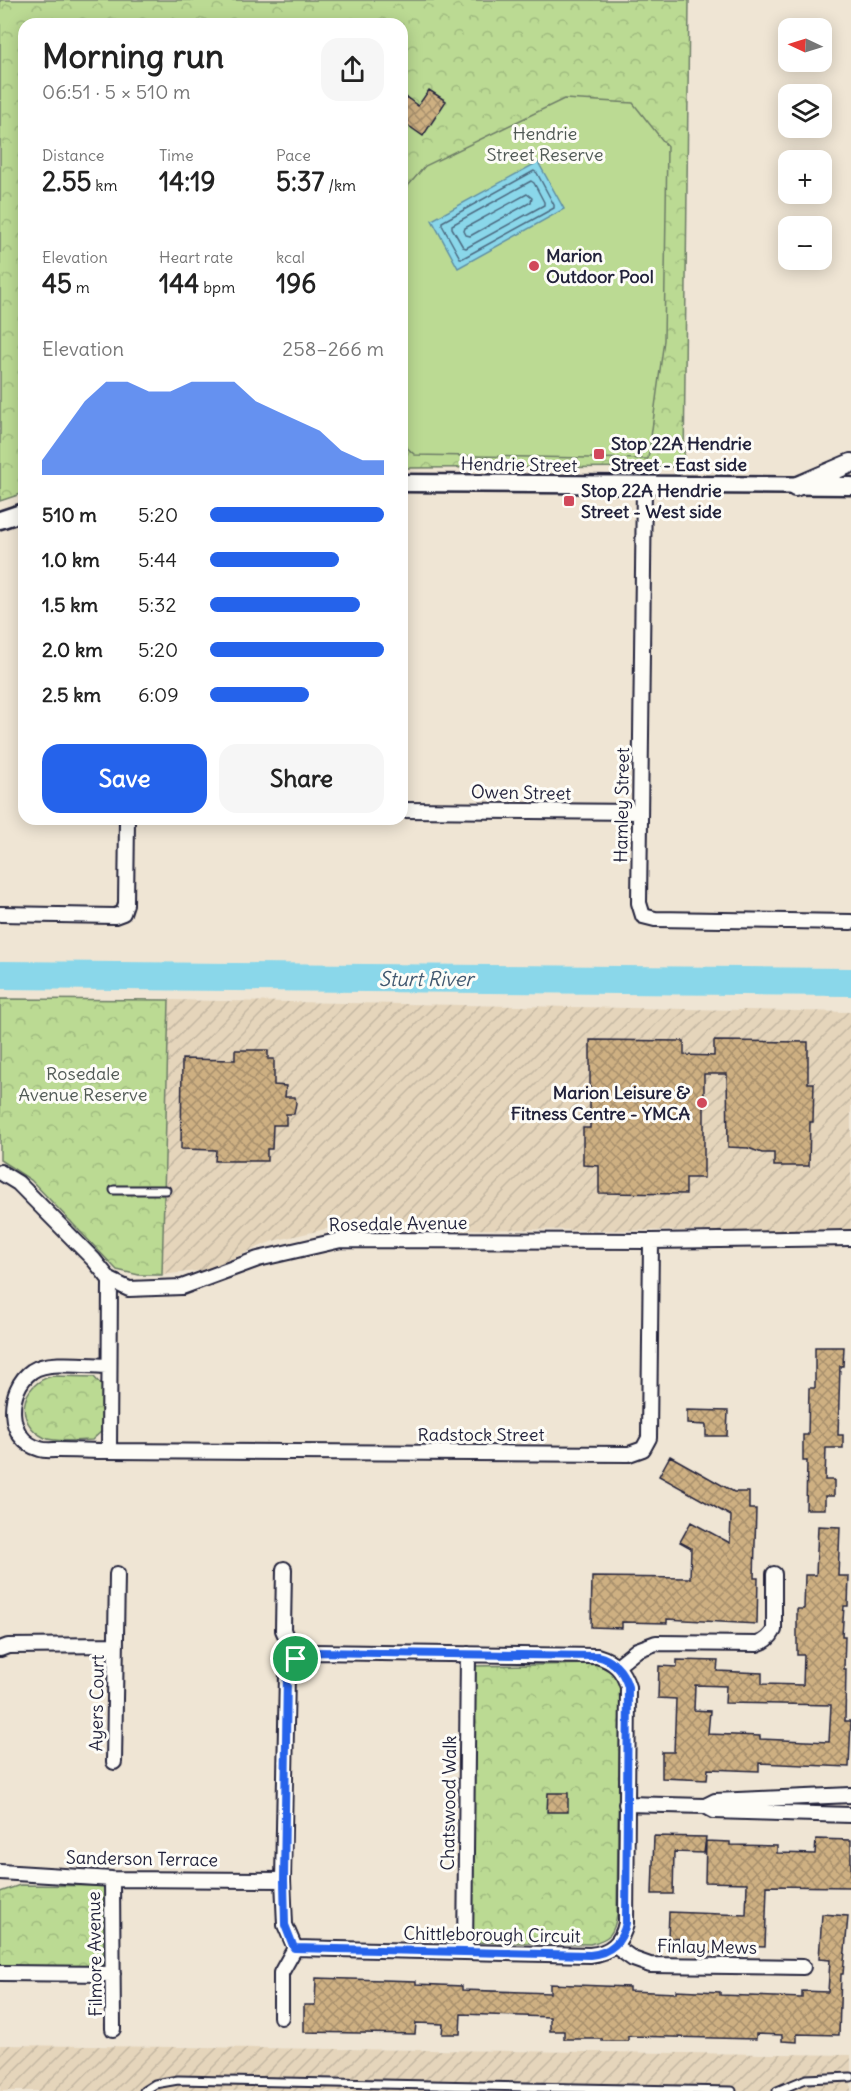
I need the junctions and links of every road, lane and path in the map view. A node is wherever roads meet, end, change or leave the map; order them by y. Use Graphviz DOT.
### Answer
graph roads {
  1 [pos="851,463"];
  2 [pos="408,483"];
  3 [pos="644,486"];
  4 [pos="851,486"];
  5 [pos="795,487"];
  6 [pos="18,514"];
  7 [pos="0,520"];
  8 [pos="408,810"];
  9 [pos="639,812"];
  10 [pos="127,825"];
  11 [pos="0,914"];
  12 [pos="851,922"];
  13 [pos="0,1172"];
  14 [pos="114,1190"];
  15 [pos="166,1190"];
  16 [pos="851,1238"];
  17 [pos="651,1240"];
  18 [pos="110,1280"];
  19 [pos="109,1366"];
  20 [pos="109,1451"];
  21 [pos="284,1569"];
  22 [pos="117,1574"];
  23 [pos="774,1574"];
  24 [pos="116,1645"];
  25 [pos="0,1649"];
  26 [pos="468,1654"];
  27 [pos="296,1659"];
  28 [pos="617,1666"];
  29 [pos="114,1762"];
  30 [pos="851,1796"];
  31 [pos="626,1804"];
  32 [pos="705,1806"];
  33 [pos="851,1815"];
  34 [pos="0,1872"];
  35 [pos="112,1879"];
  36 [pos="284,1880"];
  37 [pos="615,1946"];
  38 [pos="294,1948"];
  39 [pos="465,1952"];
  40 [pos="803,1967"];
  41 [pos="0,1973"];
  42 [pos="113,1974"];
  43 [pos="281,2018"];
  44 [pos="113,2029"];
  45 [pos="851,2077"];
  46 [pos="144,2091"];
  47 [pos="732,2091"];
  48 [pos="777,2091"];
  1 -- 5 [label="main road"];
  2 -- 3 [label="street, Hendrie Street"];
  3 -- 5 [label="street, Hendrie Street"];
  3 -- 9 [label="street, Hamley Street"];
  4 -- 5 [label="street, Hendrie Street"];
  6 -- 7 [label="street"];
  8 -- 9 [label="street, Owen Street"];
  9 -- 12 [label="street, Hamley Street"];
  10 -- 11 [label="street"];
  13 -- 18 [label="street"];
  14 -- 15 [label="lane"];
  16 -- 17 [label="street, Rosedale Avenue"];
  17 -- 18 [label="street, Rosedale Avenue"];
  17 -- 20 [label="street, Radstock Street"];
  18 -- 19 [label="street"];
  19 -- 20 [label="street"];
  19 -- 20 [label="street, Radstock Street"];
  21 -- 27 [label="street"];
  22 -- 24 [label="street, Ayers Court"];
  23 -- 28 [label="street"];
  24 -- 25 [label="street, Ayers Court"];
  24 -- 29 [label="street, Ayers Court"];
  26 -- 27 [label="street"];
  26 -- 28 [label="street"];
  26 -- 39 [label="street, Chatswood Walk"];
  27 -- 36 [label="street"];
  28 -- 31 [label="street"];
  30 -- 32 [label="street"];
  31 -- 32 [label="street"];
  31 -- 37 [label="street"];
  32 -- 33 [label="street"];
  34 -- 35 [label="street, Sanderson Terrace"];
  35 -- 36 [label="street, Sanderson Terrace"];
  35 -- 42 [label="street, Filmore Avenue"];
  36 -- 38 [label="street"];
  37 -- 39 [label="street, Chittleborough Circuit"];
  37 -- 40 [label="street, Finlay Mews"];
  38 -- 39 [label="street, Chittleborough Circuit"];
  38 -- 43 [label="street"];
  41 -- 42 [label="street"];
  42 -- 44 [label="street, Filmore Avenue"];
  45 -- 48 [label="lane"];
  46 -- 47 [label="lane"];
}
